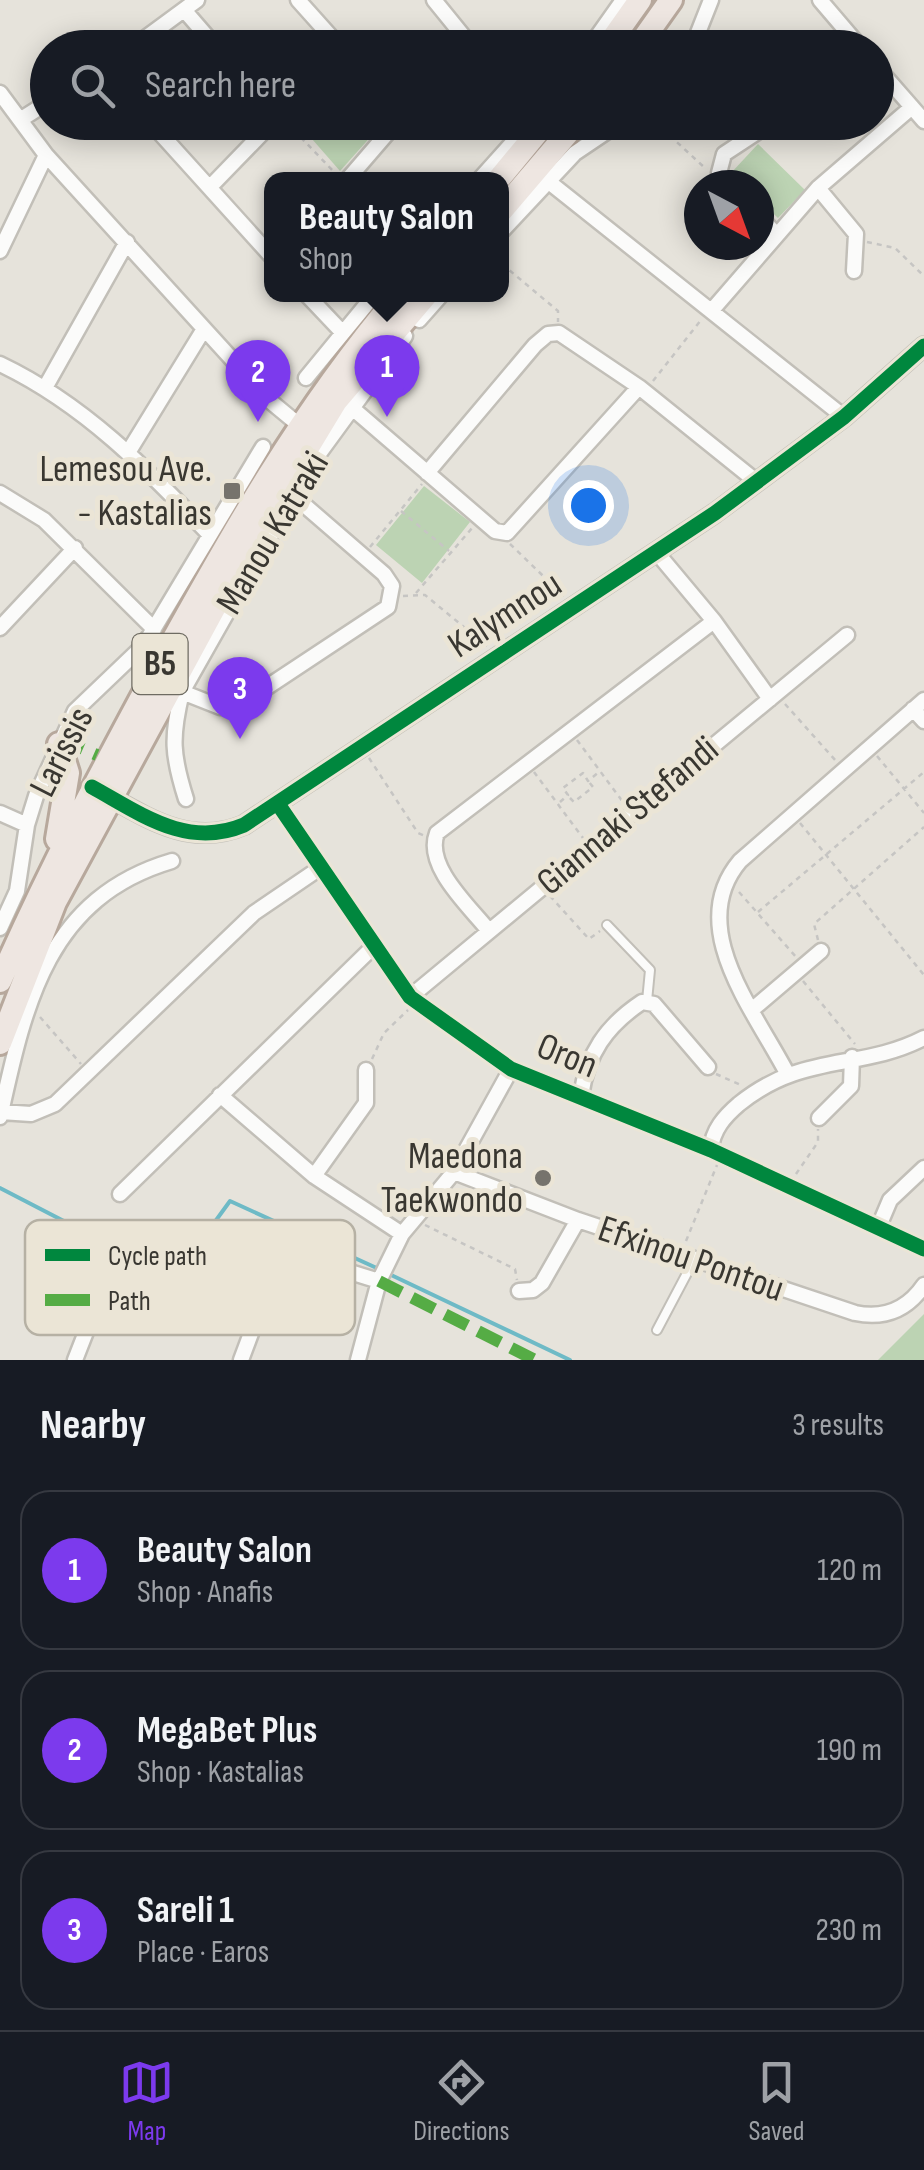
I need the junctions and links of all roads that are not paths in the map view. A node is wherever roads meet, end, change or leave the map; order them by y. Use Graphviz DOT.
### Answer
graph roads {
  1 [pos="197,0"];
  2 [pos="300,0"];
  3 [pos="434,0"];
  4 [pos="671,0"];
  5 [pos="711,0"];
  6 [pos="820,0"];
  7 [pos="625,1"];
  8 [pos="184,11"];
  9 [pos="157,30"];
  10 [pos="201,30"];
  11 [pos="326,30"];
  12 [pos="458,30"];
  13 [pos="603,30"];
  14 [pos="613,30"];
  15 [pos="650,30"];
  16 [pos="699,30"];
  17 [pos="846,30"];
  18 [pos="894,86"];
  19 [pos="0,93"];
  20 [pos="912,107"];
  21 [pos="30,114"];
  22 [pos="20,120"];
  23 [pos="924,120"];
  24 [pos="894,123"];
  25 [pos="30,133"];
  26 [pos="35,140"];
  27 [pos="167,140"];
  28 [pos="256,140"];
  29 [pos="381,140"];
  30 [pos="515,140"];
  31 [pos="531,140"];
  32 [pos="562,140"];
  33 [pos="594,140"];
  34 [pos="745,140"];
  35 [pos="874,140"];
  36 [pos="46,155"];
  37 [pos="724,170"];
  38 [pos="351,172"];
  39 [pos="487,172"];
  40 [pos="505,172"];
  41 [pos="549,182"];
  42 [pos="210,187"];
  43 [pos="818,188"];
  44 [pos="509,202"];
  45 [pos="509,224"];
  46 [pos="775,232"];
  47 [pos="127,242"];
  48 [pos="264,248"];
  49 [pos="0,251"];
  50 [pos="854,270"];
  51 [pos="314,302"];
  52 [pos="369,302"];
  53 [pos="395,302"];
  54 [pos="420,302"];
  55 [pos="436,302"];
  56 [pos="712,308"];
  57 [pos="204,329"];
  58 [pos="342,332"];
  59 [pos="924,346"];
  60 [pos="0,364"];
  61 [pos="306,378"];
  62 [pos="46,386"];
  63 [pos="642,390"];
  64 [pos="351,407"];
  65 [pos="844,417"];
  66 [pos="306,431"];
  67 [pos="263,447"];
  68 [pos="129,451"];
  69 [pos="428,474"];
  70 [pos="757,482"];
  71 [pos="0,492"];
  72 [pos="294,498"];
  73 [pos="210,534"];
  74 [pos="74,548"];
  75 [pos="658,554"];
  76 [pos="714,621"];
  77 [pos="0,628"];
  78 [pos="154,629"];
  79 [pos="847,635"];
  80 [pos="182,692"];
  81 [pos="773,697"];
  82 [pos="919,704"];
  83 [pos="924,722"];
  84 [pos="58,744"];
  85 [pos="101,792"];
  86 [pos="186,799"];
  87 [pos="278,804"];
  88 [pos="0,813"];
  89 [pos="27,824"];
  90 [pos="172,862"];
  91 [pos="52,867"];
  92 [pos="320,868"];
  93 [pos="608,925"];
  94 [pos="0,928"];
  95 [pos="489,932"];
  96 [pos="372,948"];
  97 [pos="821,951"];
  98 [pos="0,981"];
  99 [pos="413,999"];
  100 [pos="648,1001"];
  101 [pos="754,1008"];
  102 [pos="924,1038"];
  103 [pos="0,1043"];
  104 [pos="858,1056"];
  105 [pos="708,1067"];
  106 [pos="511,1069"];
  107 [pos="366,1070"];
  108 [pos="788,1074"];
  109 [pos="220,1095"];
  110 [pos="581,1096"];
  111 [pos="1,1115"];
  112 [pos="818,1118"];
  113 [pos="716,1152"];
  114 [pos="924,1168"];
  115 [pos="454,1172"];
  116 [pos="314,1176"];
  117 [pos="120,1194"];
  118 [pos="578,1220"];
  119 [pos="879,1226"];
  120 [pos="402,1234"];
  121 [pos="924,1249"];
  122 [pos="687,1257"];
  123 [pos="355,1270"];
  124 [pos="381,1276"];
  125 [pos="924,1286"];
  126 [pos="519,1291"];
  127 [pos="657,1330"];
  128 [pos="85,1335"];
  129 [pos="250,1335"];
  130 [pos="76,1360"];
  131 [pos="241,1360"];
  132 [pos="358,1360"];
  1 -- 8 [label="street"];
  2 -- 11 [label="street"];
  3 -- 12 [label="street"];
  4 -- 15 [label="main road"];
  5 -- 16 [label="street"];
  6 -- 17 [label="street"];
  7 -- 13 [label="street"];
  7 -- 14 [label="main road"];
  8 -- 9 [label="street"];
  8 -- 10 [label="street"];
  18 -- 20 [label="street"];
  19 -- 22 [label="street"];
  20 -- 23 [label="street"];
  20 -- 24 [label="street"];
  21 -- 22 [label="street"];
  22 -- 25 [label="street"];
  26 -- 36 [label="street"];
  27 -- 42 [label="street"];
  28 -- 42 [label="street"];
  29 -- 38 [label="street"];
  30 -- 39 [label="street"];
  31 -- 40 [label="main road"];
  32 -- 44 [label="main road"];
  33 -- 41 [label="street"];
  34 -- 37 [label="street"];
  35 -- 43 [label="street"];
  36 -- 47 [label="street"];
  36 -- 49 [label="street"];
  41 -- 45 [label="street"];
  41 -- 56 [label="street"];
  42 -- 48 [label="street"];
  43 -- 46 [label="street"];
  43 -- 50 [label="street"];
  46 -- 56 [label="street"];
  47 -- 57 [label="street"];
  47 -- 62 [label="street"];
  51 -- 58 [label="street"];
  52 -- 58 [label="street"];
  53 -- 66 [label="main road, B5"];
  54 -- 66 [label="main road, B5"];
  55 -- 64 [label="street, Manou Katraki"];
  56 -- 65 [label="street"];
  57 -- 66 [label="street"];
  57 -- 68 [label="street"];
  58 -- 61 [label="street"];
  59 -- 65 [label="street, Kalymnou"];
  60 -- 62 [label="street"];
  62 -- 68 [label="street"];
  63 -- 69 [label="street"];
  63 -- 69 [label="street"];
  63 -- 70 [label="street"];
  64 -- 69 [label="street"];
  64 -- 72 [label="street, Manou Katraki"];
  65 -- 70 [label="street, Kalymnou"];
  66 -- 85 [label="main road, B5"];
  67 -- 73 [label="street, Larissis"];
  68 -- 73 [label="street"];
  70 -- 75 [label="street, Kalymnou"];
  71 -- 74 [label="street"];
  72 -- 80 [label="street, Manou Katraki"];
  72 -- 80 [label="street"];
  73 -- 78 [label="street, Larissis"];
  74 -- 77 [label="street"];
  74 -- 78 [label="street"];
  75 -- 76 [label="street"];
  75 -- 87 [label="street, Kalymnou"];
  76 -- 81 [label="street"];
  76 -- 95 [label="street"];
  78 -- 84 [label="street, Larissis"];
  79 -- 81 [label="street, Giannaki Stefandi"];
  80 -- 86 [label="street, Manou Katraki"];
  81 -- 95 [label="street, Giannaki Stefandi"];
  82 -- 83 [label="street"];
  82 -- 101 [label="street"];
  84 -- 89 [label="street, Larissis"];
  84 -- 91 [label="main road"];
  85 -- 87 [label="street, Kalymnou"];
  85 -- 91 [label="main road, B5"];
  85 -- 103 [label="main road, B5"];
  87 -- 92 [label="street, Oron"];
  88 -- 89 [label="street"];
  89 -- 94 [label="street, Larissis"];
  90 -- 111 [label="street"];
  91 -- 98 [label="main road, B5"];
  92 -- 96 [label="street, Oron"];
  92 -- 111 [label="street"];
  93 -- 100 [label="lane"];
  95 -- 99 [label="street, Giannaki Stefandi"];
  96 -- 99 [label="street, Oron"];
  96 -- 109 [label="street"];
  97 -- 101 [label="street"];
  99 -- 106 [label="street, Oron"];
  100 -- 105 [label="street"];
  100 -- 110 [label="street, Oron"];
  101 -- 108 [label="street"];
  102 -- 104 [label="street"];
  104 -- 108 [label="street"];
  104 -- 112 [label="street"];
  106 -- 110 [label="street, Oron"];
  106 -- 115 [label="street"];
  107 -- 116 [label="street"];
  108 -- 113 [label="street"];
  109 -- 116 [label="street"];
  109 -- 117 [label="street"];
  110 -- 113 [label="street, Oron"];
  113 -- 119 [label="street, Oron"];
  114 -- 119 [label="street"];
  115 -- 118 [label="street, Efxinou Pontou"];
  115 -- 120 [label="street"];
  116 -- 120 [label="street"];
  118 -- 122 [label="street, Efxinou Pontou"];
  118 -- 126 [label="street"];
  119 -- 121 [label="street, Oron"];
  120 -- 124 [label="street"];
  122 -- 125 [label="street, Efxinou Pontou"];
  122 -- 127 [label="lane"];
  123 -- 124 [label="street"];
  124 -- 132 [label="street"];
  128 -- 130 [label="street"];
  129 -- 131 [label="street"];
}
